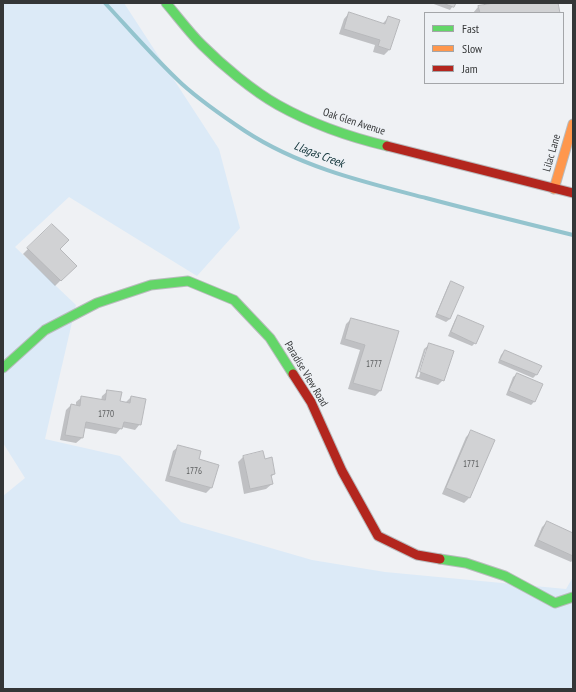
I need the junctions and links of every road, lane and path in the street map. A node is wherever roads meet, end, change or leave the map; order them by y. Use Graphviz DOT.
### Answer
graph roads {
  1 [pos="166,3"];
  2 [pos="573,124"];
  3 [pos="554,189"];
  4 [pos="573,193"];
  5 [pos="3,368"];
  6 [pos="573,597"];
  1 -- 3 [label="street, Oak Glen Avenue"];
  2 -- 3 [label="street, Lilac Lane"];
  3 -- 4 [label="street, Oak Glen Avenue"];
  5 -- 6 [label="street, Paradise View Road"];
}
